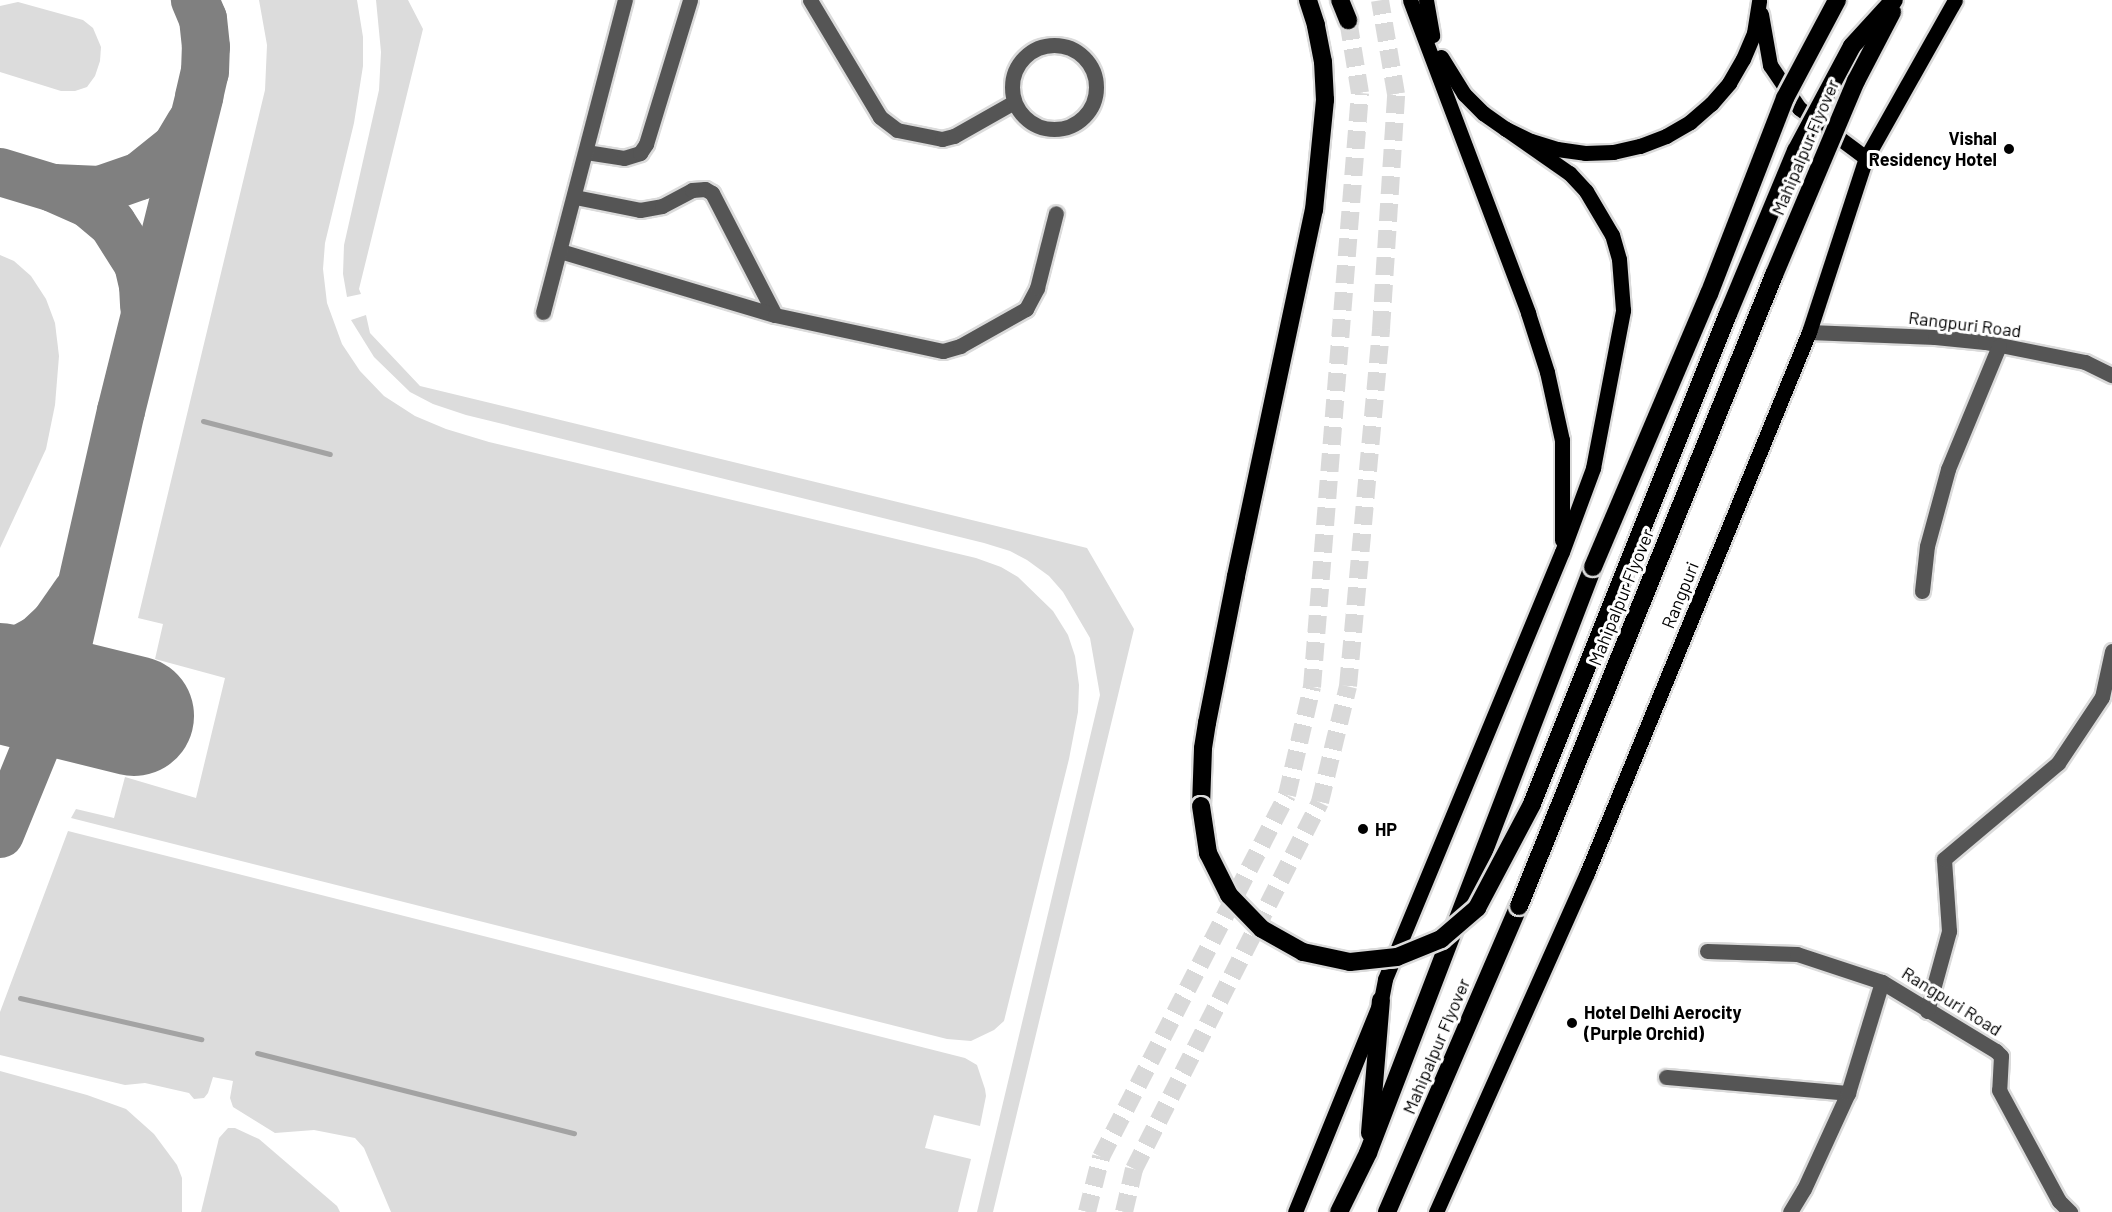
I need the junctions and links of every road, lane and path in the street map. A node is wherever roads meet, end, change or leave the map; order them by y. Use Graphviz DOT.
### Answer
graph roads {
  1 [pos="625,0"];
  2 [pos="690,0"];
  3 [pos="810,0"];
  4 [pos="1308,0"];
  5 [pos="1340,0"];
  6 [pos="1410,0"];
  7 [pos="1425,0"];
  8 [pos="1837,0"];
  9 [pos="1896,0"];
  10 [pos="1954,0"];
  11 [pos="1759,3"];
  12 [pos="1348,20"];
  13 [pos="1014,102"];
  14 [pos="1506,129"];
  15 [pos="585,152"];
  16 [pos="1866,158"];
  17 [pos="575,197"];
  18 [pos="1056,213"];
  19 [pos="560,251"];
  20 [pos="543,312"];
  21 [pos="776,315"];
  22 [pos="1809,332"];
  23 [pos="1999,346"];
  24 [pos="2112,375"];
  25 [pos="1562,552"];
  26 [pos="1922,591"];
  27 [pos="2112,651"];
  28 [pos="1707,951"];
  29 [pos="1882,982"];
  30 [pos="1381,1000"];
  31 [pos="1927,1011"];
  32 [pos="1666,1077"];
  33 [pos="1848,1093"];
  34 [pos="1368,1153"];
  35 [pos="1295,1212"];
  36 [pos="1339,1212"];
  37 [pos="1387,1212"];
  38 [pos="1436,1212"];
  39 [pos="1790,1212"];
  40 [pos="2070,1212"];
  1 -- 15 [label="street"];
  2 -- 15 [label="street"];
  3 -- 13 [label="street"];
  4 -- 9 [label="highway, bridge"];
  5 -- 12 [label="highway"];
  6 -- 25 [label="main road"];
  7 -- 14 [label="main road"];
  8 -- 34 [label="highway, Mahipalpur Flyover, bridge"];
  9 -- 37 [label="highway, Mahipalpur Flyover, bridge"];
  10 -- 16 [label="main road, Rangpuri"];
  11 -- 14 [label="main road"];
  11 -- 16 [label="main road"];
  13 -- 13 [label="street"];
  14 -- 25 [label="main road"];
  15 -- 17 [label="street"];
  16 -- 22 [label="main road, Rangpuri"];
  17 -- 19 [label="street"];
  17 -- 21 [label="street"];
  18 -- 21 [label="street"];
  19 -- 20 [label="street"];
  19 -- 21 [label="street"];
  22 -- 23 [label="street, Rangpuri Road"];
  22 -- 38 [label="main road, Rangpuri"];
  23 -- 24 [label="street, Rangpuri Road"];
  23 -- 26 [label="street"];
  25 -- 30 [label="main road"];
  27 -- 31 [label="street"];
  28 -- 29 [label="street"];
  29 -- 31 [label="street, Rangpuri Road"];
  29 -- 33 [label="street, Rangpuri Road"];
  30 -- 34 [label="highway"];
  30 -- 35 [label="main road"];
  31 -- 40 [label="street, Rangpuri Road"];
  32 -- 33 [label="street"];
  33 -- 39 [label="street, Rangpuri Road"];
  34 -- 36 [label="highway, Mahipalpur Flyover"];
}
